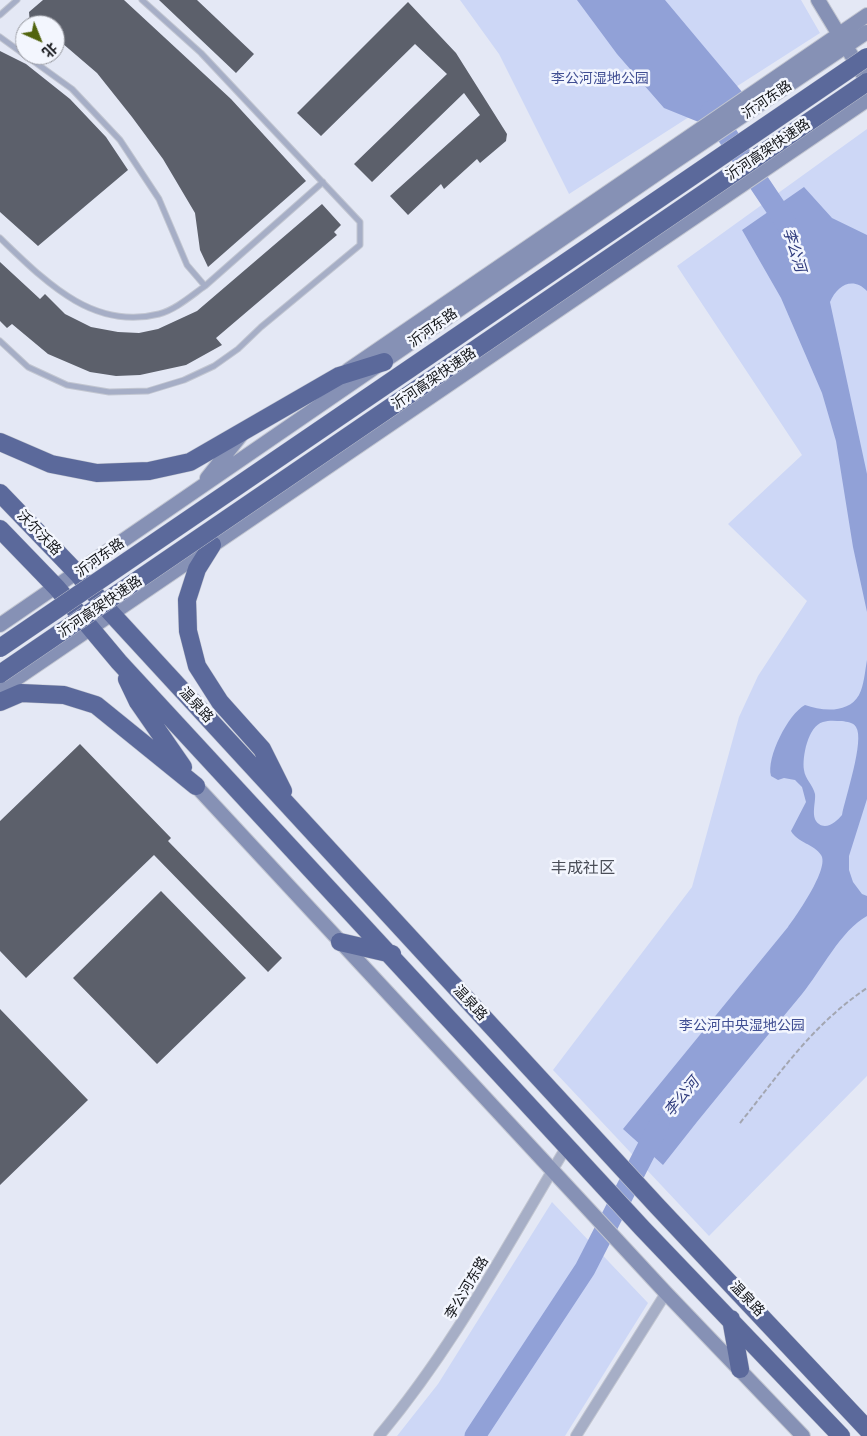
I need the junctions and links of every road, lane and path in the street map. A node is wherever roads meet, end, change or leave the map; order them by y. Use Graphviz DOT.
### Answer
graph roads {
  1 [pos="17,0"];
  2 [pos="142,0"];
  3 [pos="818,0"];
  4 [pos="0,15"];
  5 [pos="867,15"];
  6 [pos="867,32"];
  7 [pos="838,34"];
  8 [pos="0,38"];
  9 [pos="846,46"];
  10 [pos="867,58"];
  11 [pos="867,81"];
  12 [pos="775,86"];
  13 [pos="867,100"];
  14 [pos="323,182"];
  15 [pos="0,238"];
  16 [pos="205,286"];
  17 [pos="0,341"];
  18 [pos="384,362"];
  19 [pos="339,376"];
  20 [pos="246,430"];
  21 [pos="0,442"];
  22 [pos="197,490"];
  23 [pos="0,494"];
  24 [pos="0,529"];
  25 [pos="212,545"];
  26 [pos="77,573"];
  27 [pos="57,588"];
  28 [pos="111,614"];
  29 [pos="0,625"];
  30 [pos="90,628"];
  31 [pos="0,648"];
  32 [pos="120,662"];
  33 [pos="0,674"];
  34 [pos="174,682"];
  35 [pos="0,690"];
  36 [pos="0,702"];
  37 [pos="220,702"];
  38 [pos="196,786"];
  39 [pos="292,809"];
  40 [pos="340,942"];
  41 [pos="392,954"];
  42 [pos="867,988"];
  43 [pos="740,1123"];
  44 [pos="567,1146"];
  45 [pos="553,1169"];
  46 [pos="666,1293"];
  47 [pos="731,1319"];
  48 [pos="740,1368"];
  49 [pos="867,1429"];
  50 [pos="379,1436"];
  51 [pos="576,1436"];
  52 [pos="803,1436"];
  53 [pos="841,1436"];
  1 -- 4 [label="lane"];
  2 -- 14 [label="lane"];
  3 -- 7 [label="main road"];
  5 -- 7 [label="main road"];
  6 -- 9 [label="main road, 沂河东路"];
  7 -- 9 [label="main road"];
  7 -- 12 [label="main road"];
  8 -- 16 [label="lane"];
  9 -- 11 [label="main road"];
  9 -- 12 [label="main road, 沂河东路"];
  10 -- 31 [label="highway, 沂河高架快速路, bridge"];
  11 -- 33 [label="highway, 沂河高架快速路, bridge"];
  12 -- 18 [label="main road, 沂河东路"];
  12 -- 19 [label="main road"];
  13 -- 25 [label="main road"];
  14 -- 16 [label="lane"];
  14 -- 17 [label="lane"];
  15 -- 16 [label="lane"];
  18 -- 19 [label="highway"];
  18 -- 22 [label="main road, 沂河东路"];
  19 -- 20 [label="highway"];
  20 -- 21 [label="highway"];
  20 -- 22 [label="main road"];
  22 -- 26 [label="main road, 沂河东路"];
  23 -- 26 [label="highway, 沃尔沃路"];
  24 -- 27 [label="highway, 沃尔沃路"];
  25 -- 28 [label="main road"];
  25 -- 37 [label="highway"];
  26 -- 27 [label="main road, 沂河东路"];
  26 -- 28 [label="highway, 温泉路"];
  27 -- 29 [label="main road, 沂河东路"];
  27 -- 30 [label="highway, 温泉路"];
  28 -- 30 [label="main road"];
  28 -- 34 [label="highway, 温泉路"];
  30 -- 32 [label="highway, 温泉路"];
  30 -- 35 [label="main road"];
  32 -- 38 [label="highway"];
  32 -- 41 [label="highway, 温泉路"];
  34 -- 37 [label="highway"];
  34 -- 39 [label="highway, 温泉路"];
  36 -- 38 [label="highway"];
  37 -- 39 [label="highway"];
  38 -- 40 [label="main road"];
  39 -- 49 [label="highway, 温泉路"];
  40 -- 41 [label="highway"];
  40 -- 45 [label="main road"];
  41 -- 44 [label="highway, 温泉路"];
  42 -- 43 [label="path"];
  44 -- 45 [label="street, 李公河东路"];
  44 -- 47 [label="highway, 温泉路"];
  45 -- 46 [label="main road"];
  45 -- 50 [label="street, 李公河东路"];
  46 -- 48 [label="main road"];
  46 -- 51 [label="street"];
  47 -- 48 [label="highway"];
  47 -- 53 [label="highway, 温泉路"];
  48 -- 52 [label="main road"];
}
